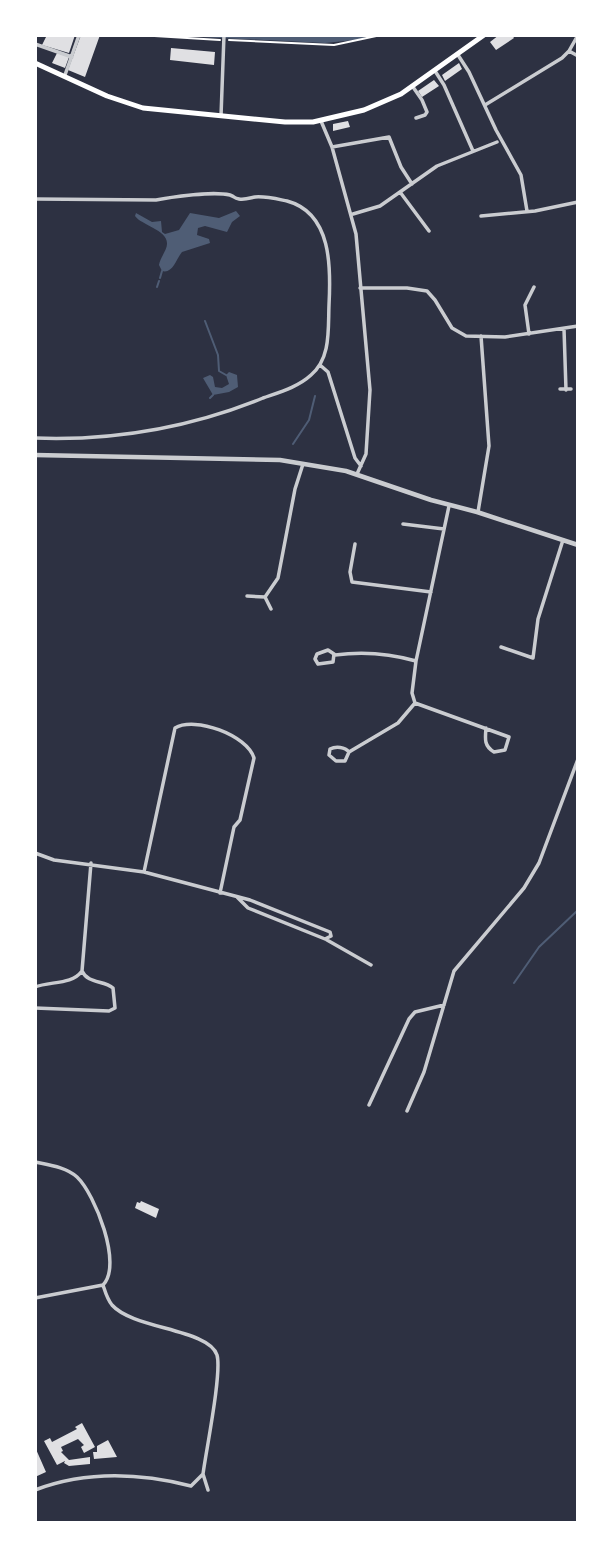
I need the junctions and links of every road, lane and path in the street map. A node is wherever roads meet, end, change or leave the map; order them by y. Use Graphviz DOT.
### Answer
graph roads {
  1 [pos="79,35"];
  2 [pos="138,35"];
  3 [pos="224,35"];
  4 [pos="381,35"];
  5 [pos="484,35"];
  6 [pos="578,35"];
  7 [pos="35,44"];
  8 [pos="569,51"];
  9 [pos="458,55"];
  10 [pos="578,56"];
  11 [pos="72,57"];
  12 [pos="35,63"];
  13 [pos="435,71"];
  14 [pos="65,75"];
  15 [pos="413,87"];
  16 [pos="485,105"];
  17 [pos="221,116"];
  18 [pos="415,118"];
  19 [pos="321,121"];
  20 [pos="500,142"];
  21 [pos="332,148"];
  22 [pos="473,151"];
  23 [pos="412,184"];
  24 [pos="400,192"];
  25 [pos="37,199"];
  26 [pos="578,202"];
  27 [pos="527,211"];
  28 [pos="352,214"];
  29 [pos="481,216"];
  30 [pos="429,231"];
  31 [pos="534,287"];
  32 [pos="360,288"];
  33 [pos="578,326"];
  34 [pos="564,329"];
  35 [pos="528,334"];
  36 [pos="481,336"];
  37 [pos="320,365"];
  38 [pos="560,389"];
  39 [pos="35,438"];
  40 [pos="35,456"];
  41 [pos="304,462"];
  42 [pos="361,466"];
  43 [pos="356,474"];
  44 [pos="449,506"];
  45 [pos="477,512"];
  46 [pos="403,524"];
  47 [pos="444,529"];
  48 [pos="563,540"];
  49 [pos="355,544"];
  50 [pos="578,545"];
  51 [pos="430,592"];
  52 [pos="247,596"];
  53 [pos="265,597"];
  54 [pos="271,608"];
  55 [pos="501,647"];
  56 [pos="335,655"];
  57 [pos="416,661"];
  58 [pos="415,703"];
  59 [pos="486,729"];
  60 [pos="349,752"];
  61 [pos="578,759"];
  62 [pos="35,853"];
  63 [pos="91,863"];
  64 [pos="144,872"];
  65 [pos="220,893"];
  66 [pos="237,897"];
  67 [pos="325,939"];
  68 [pos="371,965"];
  69 [pos="82,971"];
  70 [pos="35,987"];
  71 [pos="444,1005"];
  72 [pos="35,1008"];
  73 [pos="369,1105"];
  74 [pos="407,1111"];
  75 [pos="35,1162"];
  76 [pos="103,1285"];
  77 [pos="35,1298"];
  78 [pos="203,1474"];
  79 [pos="35,1490"];
  80 [pos="208,1490"];
  1 -- 11 [label="street"];
  2 -- 4 [label="path"];
  3 -- 17 [label="street"];
  5 -- 9 [label="main road"];
  6 -- 8 [label="street"];
  7 -- 11 [label="street"];
  8 -- 10 [label="street"];
  8 -- 16 [label="street"];
  9 -- 13 [label="main road"];
  9 -- 16 [label="street"];
  11 -- 14 [label="street"];
  12 -- 14 [label="main road"];
  13 -- 15 [label="main road"];
  13 -- 22 [label="street"];
  14 -- 17 [label="main road"];
  15 -- 18 [label="street"];
  15 -- 19 [label="main road"];
  16 -- 20 [label="street"];
  17 -- 19 [label="main road"];
  19 -- 21 [label="street"];
  20 -- 22 [label="street"];
  20 -- 27 [label="street"];
  21 -- 23 [label="street"];
  21 -- 28 [label="street"];
  22 -- 23 [label="street"];
  23 -- 24 [label="street"];
  24 -- 28 [label="street"];
  24 -- 30 [label="street"];
  25 -- 37 [label="street"];
  26 -- 27 [label="street"];
  27 -- 29 [label="street"];
  28 -- 32 [label="street"];
  31 -- 35 [label="street"];
  32 -- 36 [label="street"];
  32 -- 42 [label="street"];
  33 -- 34 [label="street"];
  34 -- 35 [label="street"];
  34 -- 38 [label="street"];
  35 -- 36 [label="street"];
  36 -- 45 [label="street"];
  37 -- 39 [label="street"];
  37 -- 42 [label="street"];
  40 -- 41 [label="street"];
  41 -- 43 [label="street"];
  41 -- 53 [label="street"];
  42 -- 43 [label="street"];
  43 -- 44 [label="street"];
  44 -- 45 [label="street"];
  44 -- 47 [label="street"];
  45 -- 48 [label="street"];
  46 -- 47 [label="street"];
  47 -- 51 [label="street"];
  48 -- 50 [label="street"];
  48 -- 55 [label="street"];
  49 -- 51 [label="street"];
  51 -- 57 [label="street"];
  52 -- 53 [label="street"];
  53 -- 54 [label="street"];
  56 -- 56 [label="street"];
  56 -- 57 [label="street"];
  57 -- 58 [label="street"];
  58 -- 59 [label="street"];
  58 -- 60 [label="street"];
  59 -- 59 [label="street"];
  60 -- 60 [label="street"];
  61 -- 71 [label="street"];
  62 -- 63 [label="street"];
  63 -- 64 [label="street"];
  63 -- 69 [label="street"];
  64 -- 65 [label="street"];
  64 -- 65 [label="street"];
  65 -- 66 [label="street"];
  66 -- 67 [label="street"];
  66 -- 67 [label="street"];
  67 -- 68 [label="street"];
  69 -- 70 [label="street"];
  69 -- 72 [label="street"];
  71 -- 73 [label="street"];
  71 -- 74 [label="street"];
  75 -- 76 [label="street"];
  76 -- 77 [label="street"];
  76 -- 78 [label="street"];
  78 -- 79 [label="street"];
  78 -- 80 [label="street"];
}
